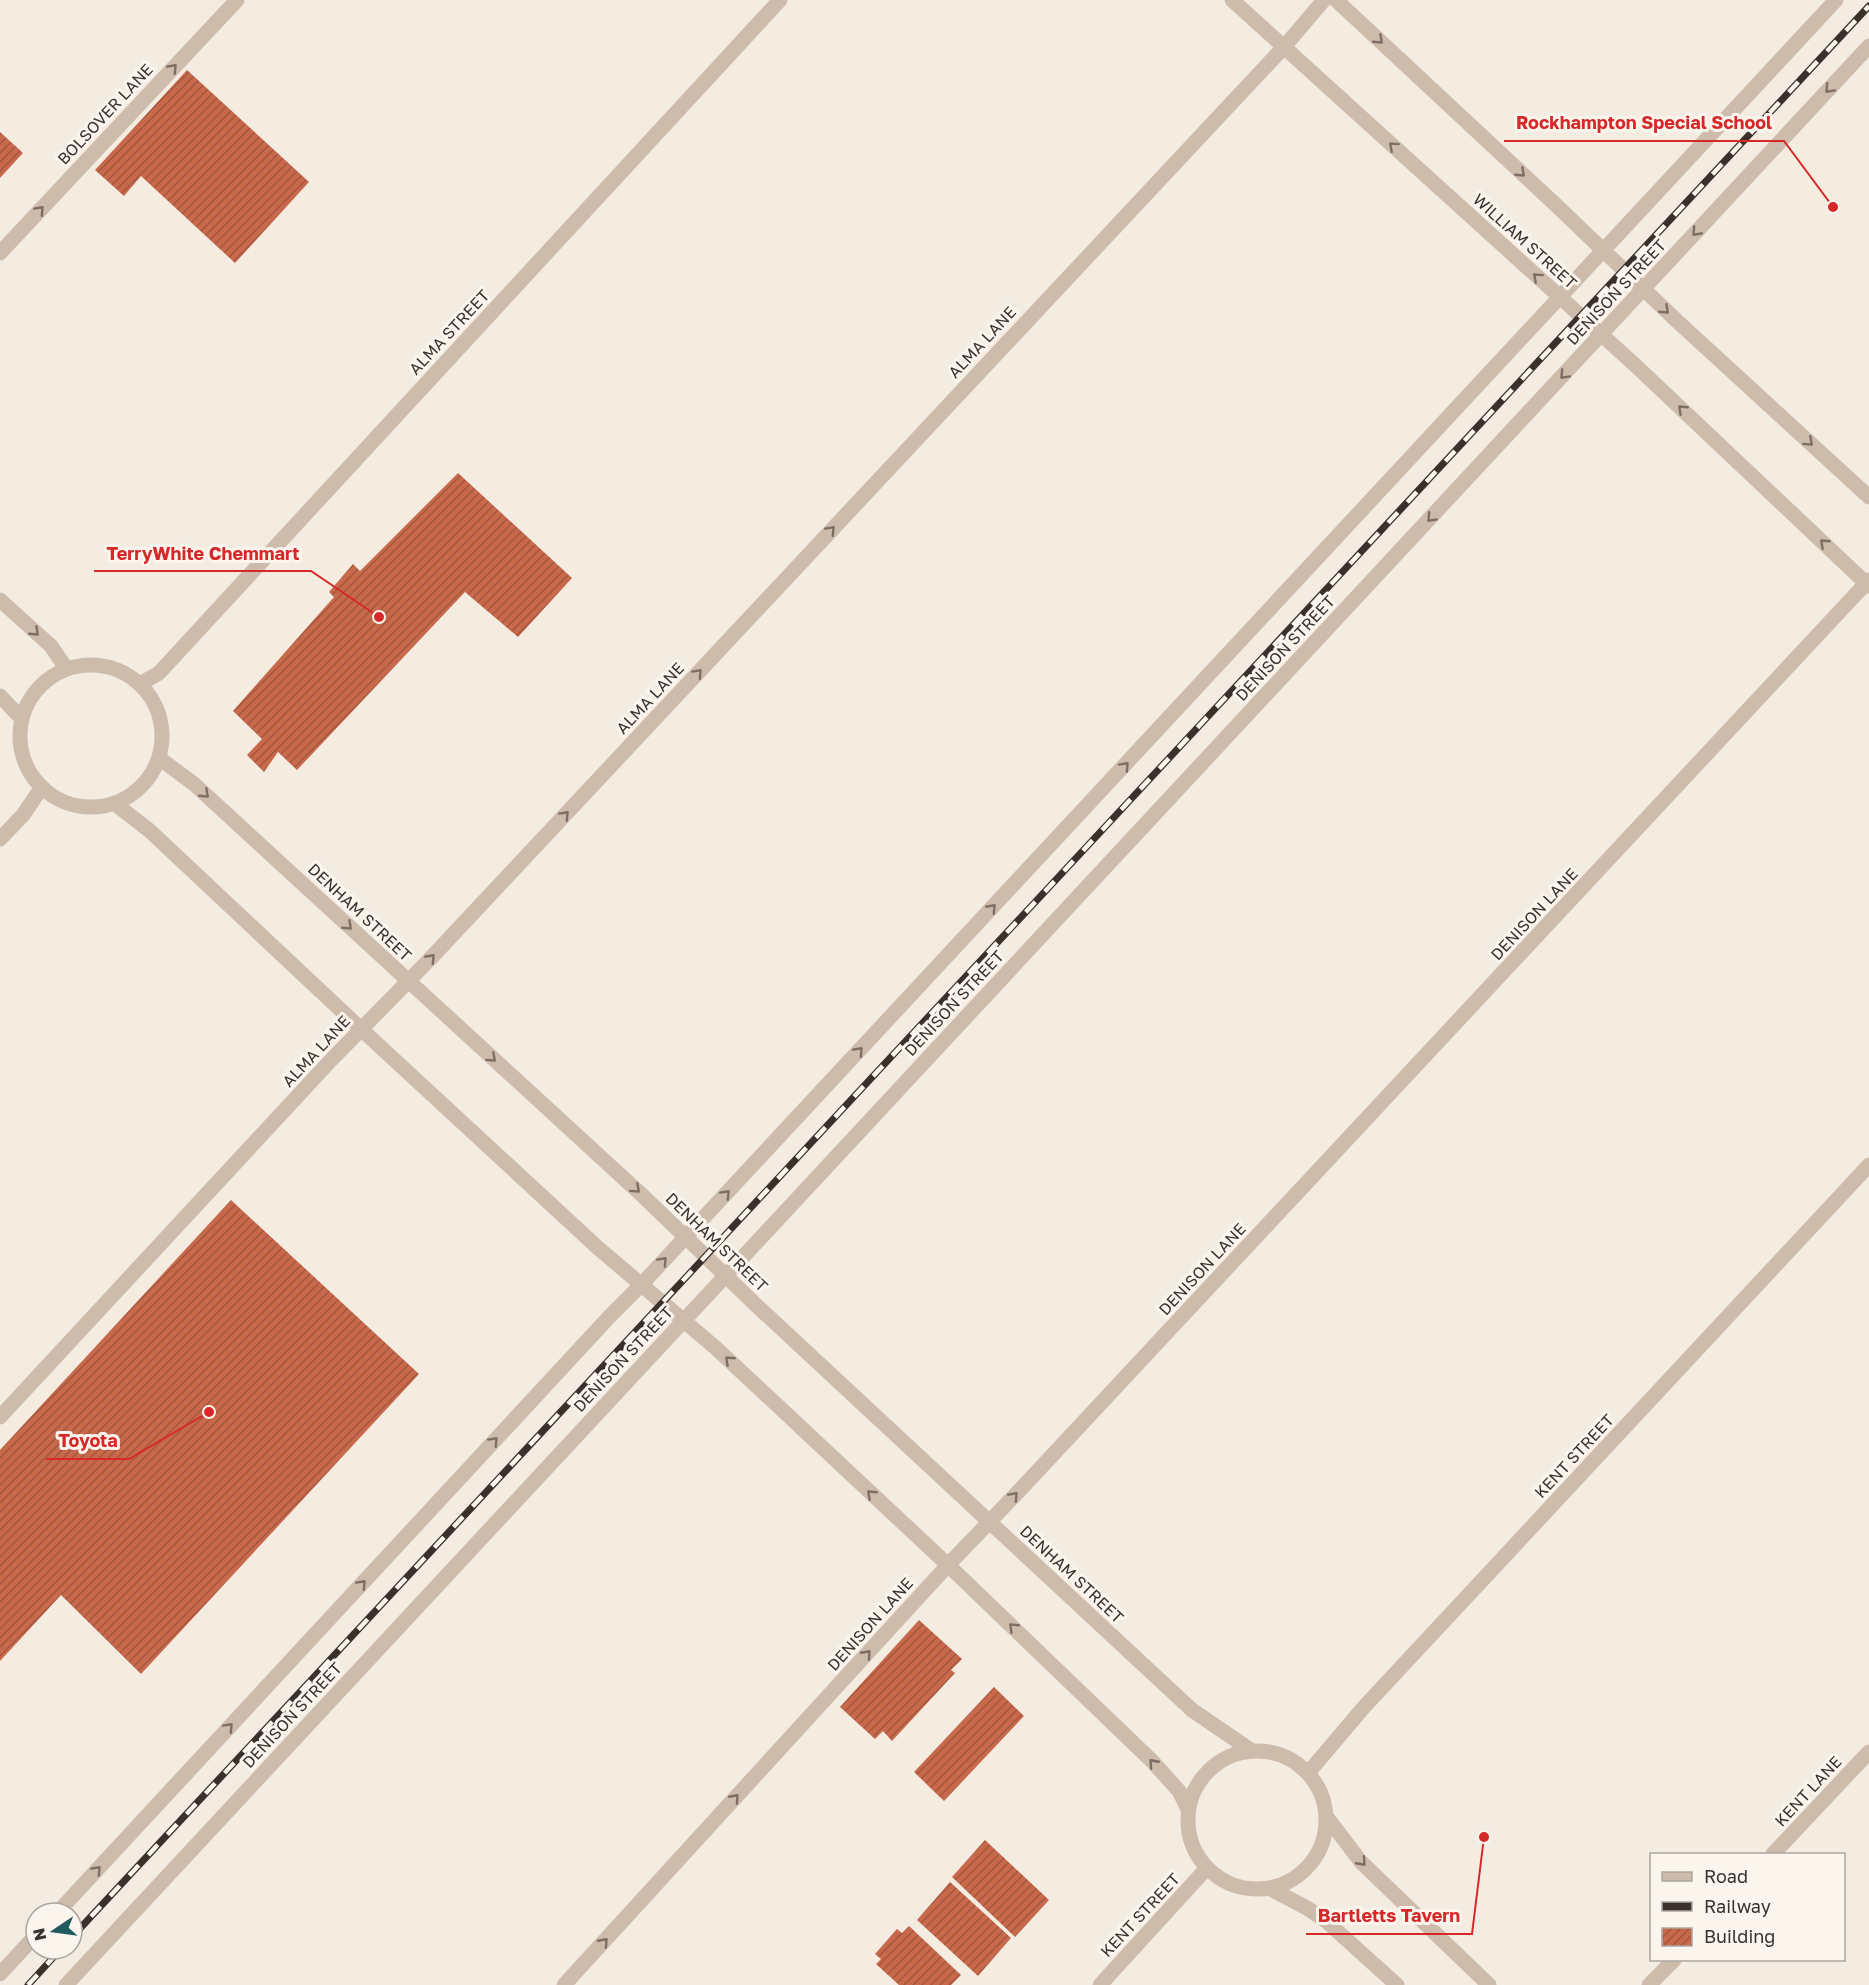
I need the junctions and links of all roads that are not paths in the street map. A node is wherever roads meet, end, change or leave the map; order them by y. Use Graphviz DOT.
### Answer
graph roads {
  1 [pos="237,0"];
  2 [pos="780,0"];
  3 [pos="1232,0"];
  4 [pos="1324,0"];
  5 [pos="1336,0"];
  6 [pos="1836,0"];
  7 [pos="1869,46"];
  8 [pos="1284,47"];
  9 [pos="1603,251"];
  10 [pos="0,253"];
  11 [pos="1643,288"];
  12 [pos="1560,297"];
  13 [pos="1601,334"];
  14 [pos="1869,496"];
  15 [pos="1868,583"];
  16 [pos="0,600"];
  17 [pos="66,668"];
  18 [pos="140,684"];
  19 [pos="0,696"];
  20 [pos="22,719"];
  21 [pos="159,758"];
  22 [pos="42,787"];
  23 [pos="114,803"];
  24 [pos="0,839"];
  25 [pos="409,982"];
  26 [pos="361,1029"];
  27 [pos="1869,1165"];
  28 [pos="686,1236"];
  29 [pos="725,1275"];
  30 [pos="641,1285"];
  31 [pos="683,1321"];
  32 [pos="0,1417"];
  33 [pos="990,1523"];
  34 [pos="948,1565"];
  35 [pos="1252,1751"];
  36 [pos="1869,1752"];
  37 [pos="1308,1773"];
  38 [pos="1188,1809"];
  39 [pos="1326,1816"];
  40 [pos="1774,1853"];
  41 [pos="1206,1869"];
  42 [pos="1271,1888"];
  43 [pos="68,1901"];
  44 [pos="24,1948"];
  45 [pos="1672,1961"];
  46 [pos="0,1974"];
  47 [pos="66,1985"];
  48 [pos="564,1985"];
  49 [pos="1100,1985"];
  50 [pos="1397,1985"];
  51 [pos="1489,1985"];
  52 [pos="1649,1985"];
  10 -- 1 [label="street, BOLSOVER LANE, one-way"];
  2 -- 18 [label="street, ALMA STREET"];
  3 -- 8 [label="street, WILLIAM STREET"];
  4 -- 8 [label="street, ALMA LANE"];
  5 -- 9 [label="street, one-way"];
  6 -- 9 [label="street"];
  7 -- 11 [label="street, DENISON STREET, one-way"];
  12 -- 8 [label="street, WILLIAM STREET, one-way"];
  25 -- 8 [label="street, ALMA LANE, one-way"];
  9 -- 11 [label="street"];
  9 -- 12 [label="street"];
  11 -- 13 [label="street, DENISON STREET"];
  11 -- 14 [label="street, one-way"];
  12 -- 13 [label="street, WILLIAM STREET"];
  28 -- 12 [label="street, one-way"];
  15 -- 13 [label="street, WILLIAM STREET, one-way"];
  13 -- 29 [label="street, DENISON STREET, one-way"];
  33 -- 15 [label="street, DENISON LANE, one-way"];
  16 -- 17 [label="street, one-way"];
  17 -- 18 [label="street"];
  17 -- 20 [label="street"];
  18 -- 21 [label="street"];
  19 -- 20 [label="street"];
  20 -- 22 [label="street"];
  21 -- 23 [label="street"];
  21 -- 25 [label="street, DENHAM STREET, one-way"];
  22 -- 23 [label="street"];
  22 -- 24 [label="street"];
  23 -- 26 [label="street"];
  25 -- 26 [label="street, ALMA LANE"];
  25 -- 28 [label="street, DENHAM STREET, one-way"];
  26 -- 30 [label="street"];
  26 -- 32 [label="street, ALMA LANE"];
  27 -- 37 [label="street, KENT STREET"];
  28 -- 29 [label="street, DENHAM STREET"];
  30 -- 28 [label="street, one-way"];
  29 -- 31 [label="street, DENISON STREET"];
  29 -- 33 [label="street, DENHAM STREET"];
  30 -- 31 [label="street"];
  43 -- 30 [label="street, one-way"];
  34 -- 31 [label="street, one-way"];
  31 -- 47 [label="street, DENISON STREET"];
  33 -- 34 [label="street, DENISON LANE"];
  33 -- 35 [label="street, DENHAM STREET"];
  38 -- 34 [label="street, one-way"];
  48 -- 34 [label="street, DENISON LANE, one-way"];
  35 -- 37 [label="street"];
  35 -- 38 [label="street"];
  36 -- 40 [label="street, KENT LANE"];
  37 -- 39 [label="street"];
  38 -- 41 [label="street"];
  39 -- 42 [label="street"];
  39 -- 51 [label="street, one-way"];
  41 -- 42 [label="street"];
  41 -- 49 [label="street, KENT STREET"];
  42 -- 50 [label="street"];
  44 -- 46 [label="street"];
  45 -- 52 [label="street"];
}
